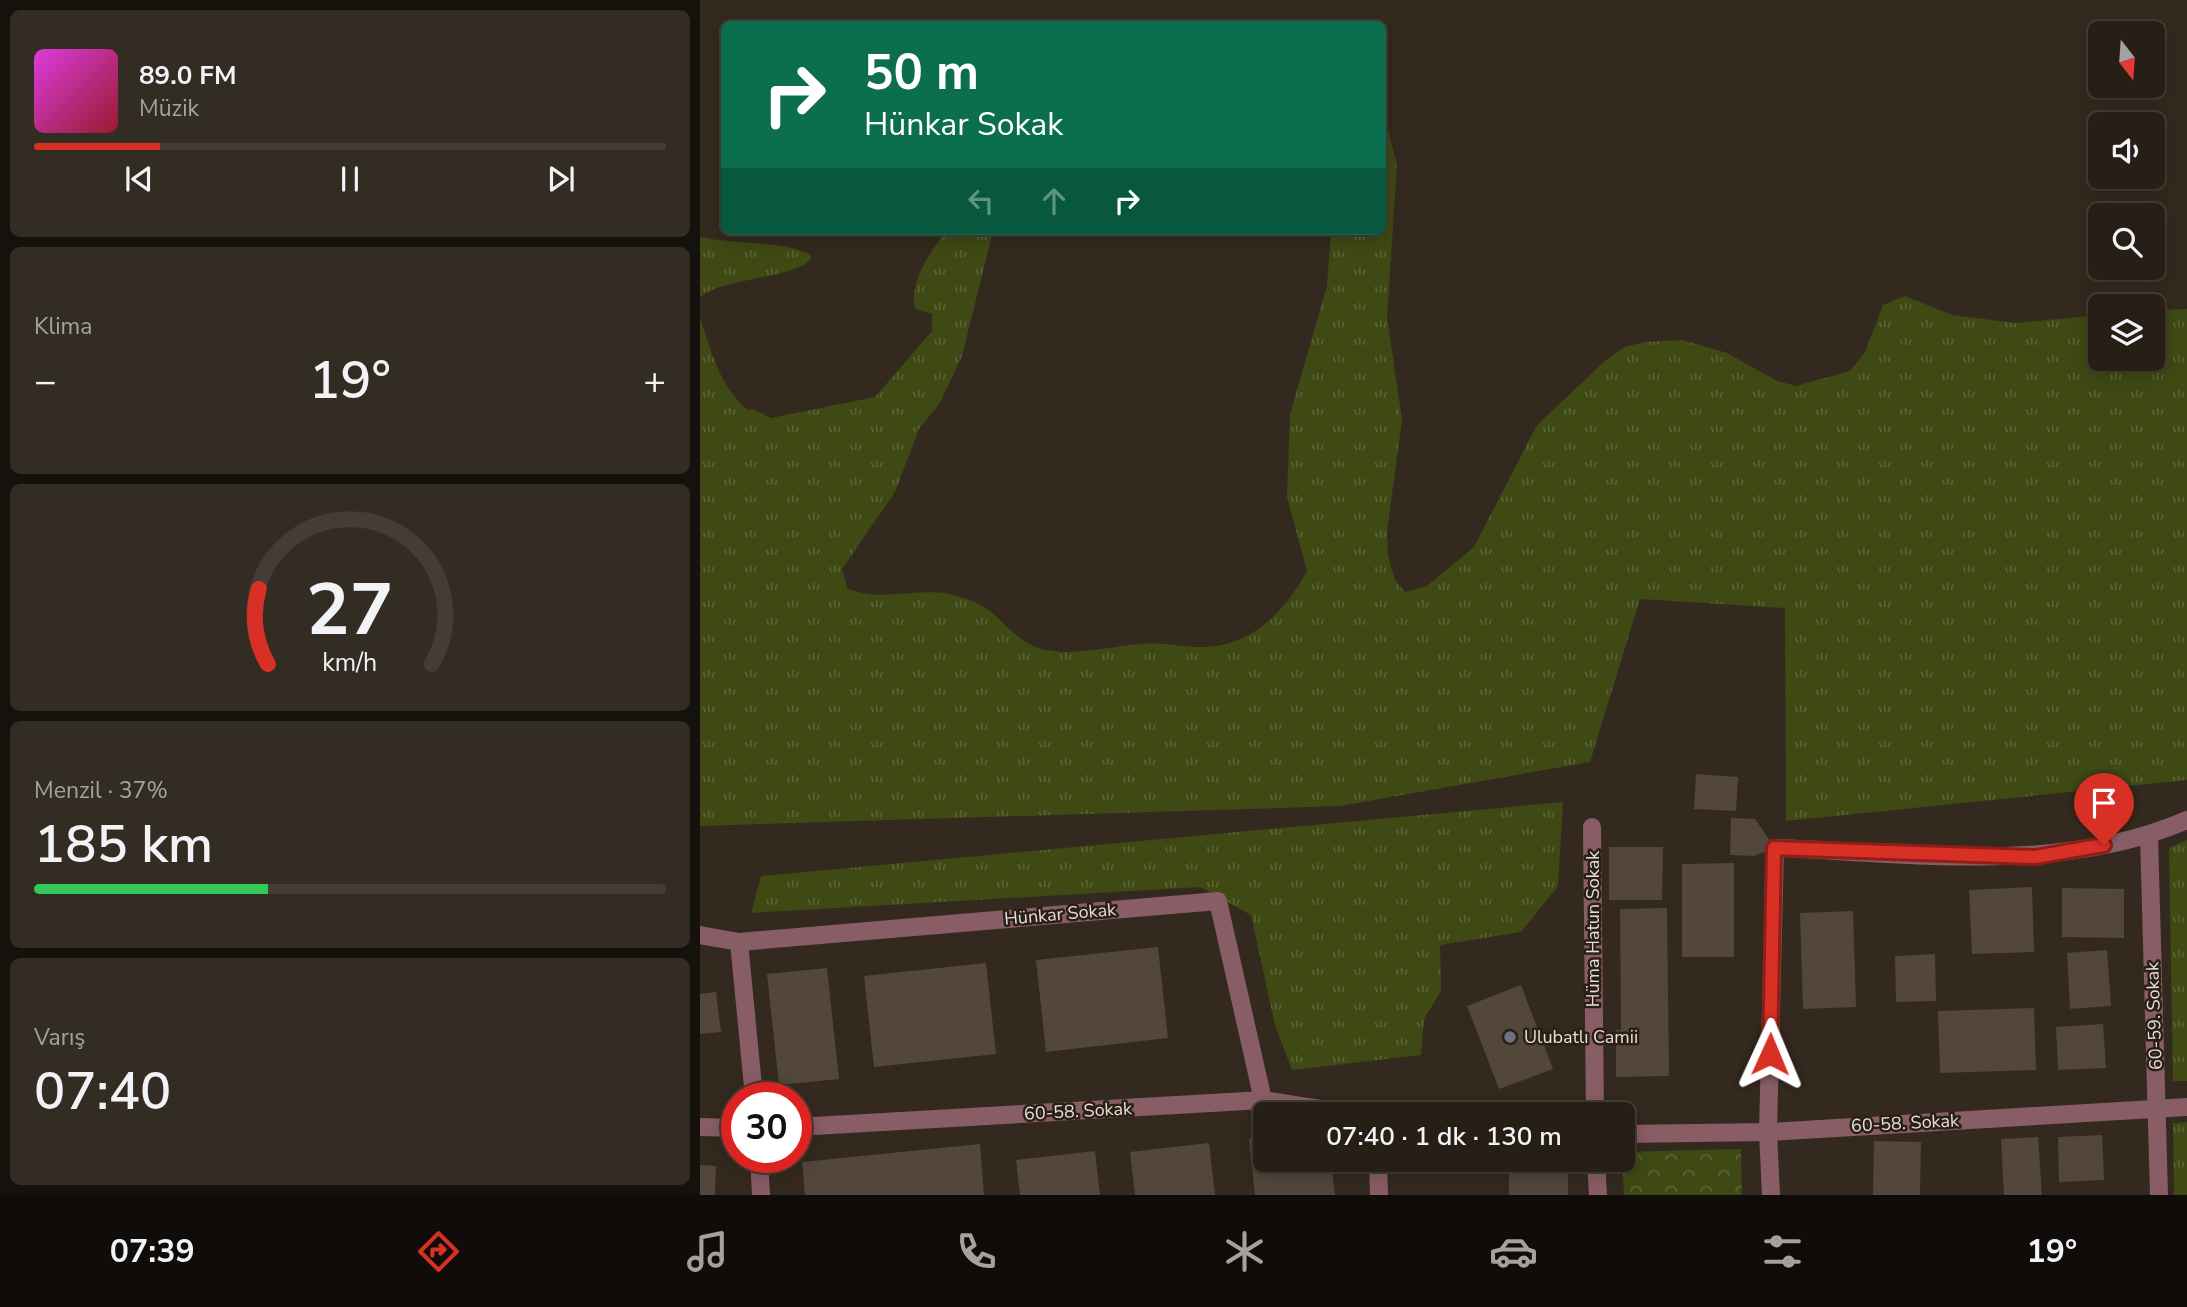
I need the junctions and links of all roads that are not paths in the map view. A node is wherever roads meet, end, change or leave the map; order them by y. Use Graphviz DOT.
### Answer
graph roads {
  1 [pos="2187,820"];
  2 [pos="1592,828"];
  3 [pos="2149,836"];
  4 [pos="700,935"];
  5 [pos="739,942"];
  6 [pos="753,1082"];
  7 [pos="1263,1100"];
  8 [pos="1276,1102"];
  9 [pos="1595,1102"];
  10 [pos="2187,1107"];
  11 [pos="2157,1108"];
  12 [pos="812,1126"];
  13 [pos="700,1127"];
  14 [pos="721,1128"];
  15 [pos="1768,1132"];
  16 [pos="1635,1134"];
  17 [pos="1379,1172"];
  18 [pos="1597,1172"];
  19 [pos="760,1173"];
  20 [pos="761,1195"];
  21 [pos="1380,1195"];
  22 [pos="1598,1195"];
  23 [pos="1771,1195"];
  24 [pos="2159,1195"];
  1 -- 3 [label="street"];
  2 -- 9 [label="street, Hüma Hatun Sokak"];
  3 -- 11 [label="street, 60-59. Sokak"];
  3 -- 15 [label="street"];
  4 -- 5 [label="street, Hünkar Sokak"];
  5 -- 6 [label="street"];
  5 -- 7 [label="street, Hünkar Sokak"];
  7 -- 8 [label="street, 60-58. Sokak"];
  7 -- 12 [label="street, 60-58. Sokak"];
  10 -- 11 [label="street, 60-58. Sokak"];
  11 -- 15 [label="street, 60-58. Sokak"];
  11 -- 24 [label="street, 60-59. Sokak"];
  13 -- 14 [label="street"];
  15 -- 16 [label="street, 60-58. Sokak"];
  15 -- 23 [label="street"];
  17 -- 21 [label="street"];
  18 -- 22 [label="street"];
  19 -- 20 [label="street"];
}
